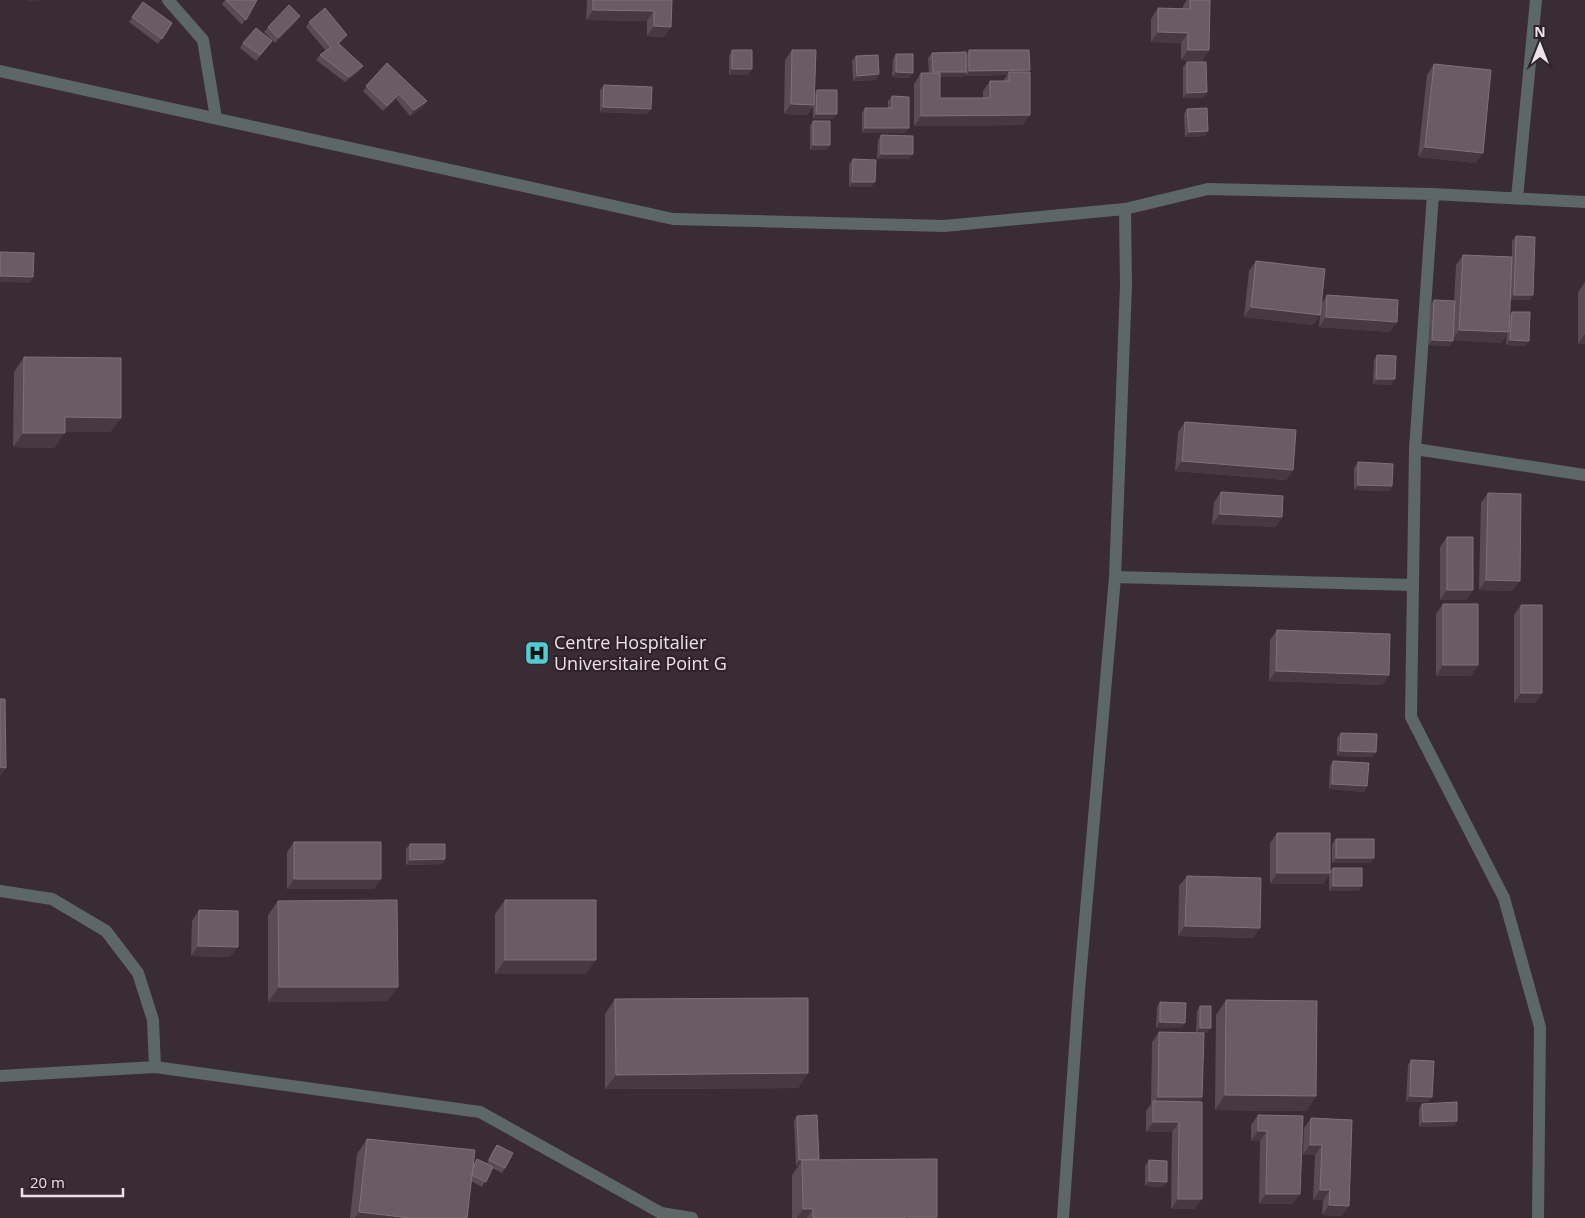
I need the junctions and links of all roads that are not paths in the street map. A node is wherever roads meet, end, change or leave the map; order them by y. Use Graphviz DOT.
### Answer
graph roads {
  1 [pos="168,0"];
  2 [pos="1536,0"];
  3 [pos="0,71"];
  4 [pos="216,118"];
  5 [pos="1433,194"];
  6 [pos="1517,198"];
  7 [pos="1585,202"];
  8 [pos="1125,208"];
  9 [pos="1415,449"];
  10 [pos="1585,476"];
  11 [pos="1115,577"];
  12 [pos="1413,585"];
  13 [pos="0,891"];
  14 [pos="154,1067"];
  15 [pos="0,1076"];
  16 [pos="692,1218"];
  17 [pos="1063,1218"];
  18 [pos="1538,1218"];
  1 -- 4 [label="street"];
  2 -- 6 [label="street"];
  3 -- 4 [label="street"];
  4 -- 8 [label="street"];
  5 -- 6 [label="street"];
  5 -- 8 [label="street"];
  5 -- 9 [label="street"];
  6 -- 7 [label="street"];
  8 -- 11 [label="street"];
  9 -- 10 [label="street"];
  9 -- 12 [label="street"];
  11 -- 12 [label="street"];
  11 -- 17 [label="street"];
  12 -- 18 [label="street"];
  13 -- 14 [label="street"];
  14 -- 15 [label="street"];
  14 -- 16 [label="street"];
}
